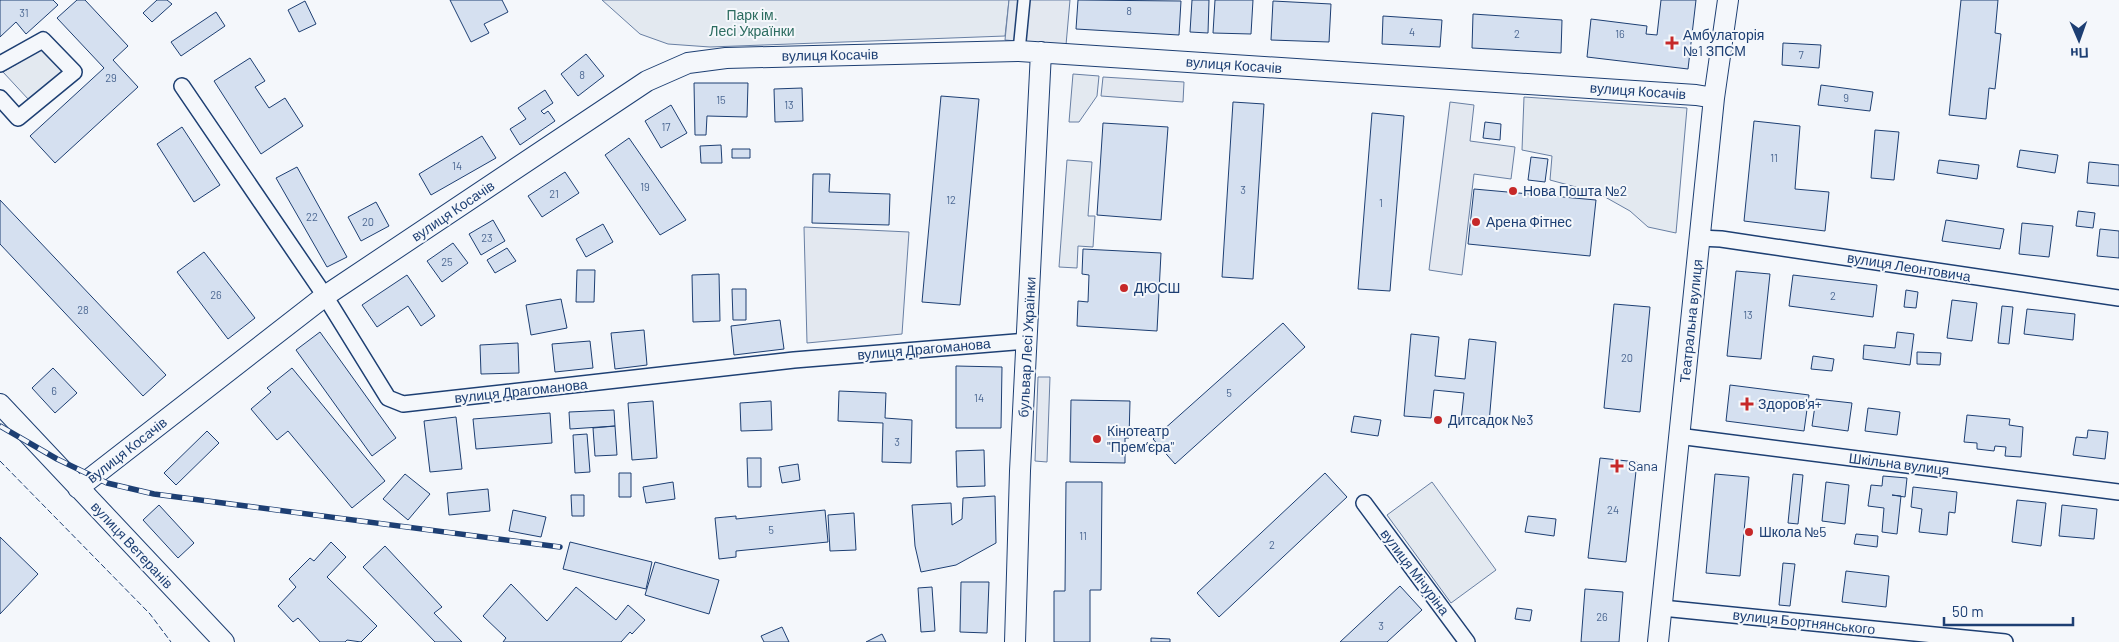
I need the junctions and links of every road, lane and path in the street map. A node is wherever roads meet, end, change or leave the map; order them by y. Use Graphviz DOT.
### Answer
graph roads {
  1 [pos="1024,0"];
  2 [pos="1728,0"];
  3 [pos="1019,51"];
  4 [pos="1041,52"];
  5 [pos="0,64"];
  6 [pos="182,86"];
  7 [pos="0,98"];
  8 [pos="1714,98"];
  9 [pos="1699,238"];
  10 [pos="325,296"];
  11 [pos="2119,298"];
  12 [pos="1028,341"];
  13 [pos="0,404"];
  14 [pos="1678,436"];
  15 [pos="78,488"];
  16 [pos="2119,492"];
  17 [pos="1364,503"];
  18 [pos="1662,608"];
  19 [pos="224,642"];
  20 [pos="1015,642"];
  21 [pos="1467,642"];
  22 [pos="1658,642"];
  23 [pos="2005,642"];
  1 -- 3 [label="street"];
  2 -- 8 [label="street, Театральна вулиця"];
  3 -- 4 [label="street, вулиця Косачів"];
  3 -- 10 [label="street, вулиця Косачів"];
  4 -- 8 [label="street, вулиця Косачів"];
  4 -- 12 [label="street, бульвар Лесі Українки"];
  5 -- 7 [label="street"];
  6 -- 10 [label="street, вулиця Драгоманова"];
  8 -- 9 [label="street, Театральна вулиця"];
  9 -- 11 [label="street, вулиця Леонтовича"];
  9 -- 14 [label="street, Театральна вулиця"];
  10 -- 12 [label="street, вулиця Драгоманова"];
  10 -- 15 [label="street, вулиця Косачів"];
  12 -- 20 [label="street, бульвар Лесі Українки"];
  13 -- 15 [label="street, вулиця Ветеранів"];
  14 -- 16 [label="street, Шкільна вулиця"];
  14 -- 18 [label="street, Театральна вулиця"];
  15 -- 19 [label="street, вулиця Ветеранів"];
  17 -- 21 [label="street, вулиця Мічуріна"];
  18 -- 22 [label="street, Театральна вулиця"];
  18 -- 23 [label="street, вулиця Бортнянського"];
}
